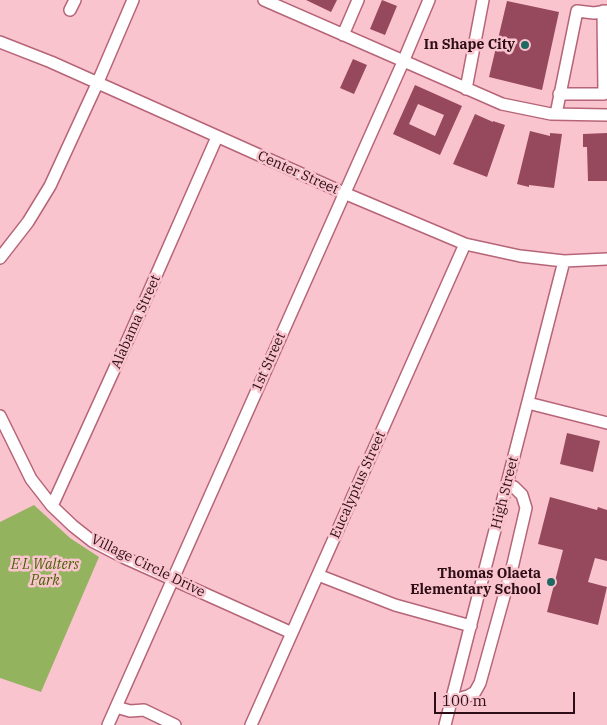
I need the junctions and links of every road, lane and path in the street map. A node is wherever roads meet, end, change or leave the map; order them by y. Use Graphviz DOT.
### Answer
graph roads {
  1 [pos="133,0"];
  2 [pos="264,0"];
  3 [pos="358,0"];
  4 [pos="429,0"];
  5 [pos="483,0"];
  6 [pos="595,0"];
  7 [pos="290,5"];
  8 [pos="602,11"];
  9 [pos="343,35"];
  10 [pos="0,42"];
  11 [pos="403,62"];
  12 [pos="97,84"];
  13 [pos="466,89"];
  14 [pos="560,94"];
  15 [pos="556,114"];
  16 [pos="607,115"];
  17 [pos="218,137"];
  18 [pos="344,193"];
  19 [pos="465,244"];
  20 [pos="0,258"];
  21 [pos="607,259"];
  22 [pos="564,260"];
  23 [pos="528,402"];
  24 [pos="0,416"];
  25 [pos="607,422"];
  26 [pos="507,484"];
  27 [pos="52,506"];
  28 [pos="318,575"];
  29 [pos="172,579"];
  30 [pos="471,626"];
  31 [pos="292,633"];
  32 [pos="451,701"];
  33 [pos="116,707"];
  34 [pos="108,725"];
  35 [pos="175,725"];
  36 [pos="251,725"];
  37 [pos="445,725"];
  1 -- 12 [label="street"];
  2 -- 7 [label="street"];
  3 -- 9 [label="street"];
  4 -- 11 [label="street, 1st Street"];
  5 -- 13 [label="street"];
  6 -- 8 [label="street"];
  7 -- 9 [label="street"];
  8 -- 14 [label="street"];
  8 -- 14 [label="street"];
  9 -- 11 [label="street"];
  10 -- 12 [label="street, Center Street"];
  11 -- 13 [label="street"];
  11 -- 18 [label="street, 1st Street"];
  12 -- 17 [label="street, Center Street"];
  12 -- 20 [label="street"];
  13 -- 15 [label="street"];
  14 -- 15 [label="street"];
  15 -- 16 [label="street"];
  17 -- 18 [label="street, Center Street"];
  17 -- 27 [label="street, Alabama Street"];
  18 -- 19 [label="street, Center Street"];
  18 -- 29 [label="street, 1st Street"];
  19 -- 22 [label="street, Center Street"];
  19 -- 28 [label="street, Eucalyptus Street"];
  21 -- 22 [label="street, Center Street"];
  22 -- 23 [label="street, High Street"];
  23 -- 25 [label="street"];
  23 -- 26 [label="street, High Street"];
  24 -- 27 [label="street, Village Circle Drive"];
  26 -- 30 [label="street, High Street"];
  26 -- 32 [label="street"];
  27 -- 29 [label="street, Village Circle Drive"];
  28 -- 30 [label="street"];
  28 -- 31 [label="street, Eucalyptus Street"];
  29 -- 31 [label="street, Village Circle Drive"];
  29 -- 33 [label="street, 1st Street"];
  30 -- 32 [label="street, High Street"];
  31 -- 36 [label="street, Eucalyptus Street"];
  32 -- 37 [label="street, High Street"];
  33 -- 34 [label="street, 1st Street"];
  33 -- 35 [label="street"];
}
